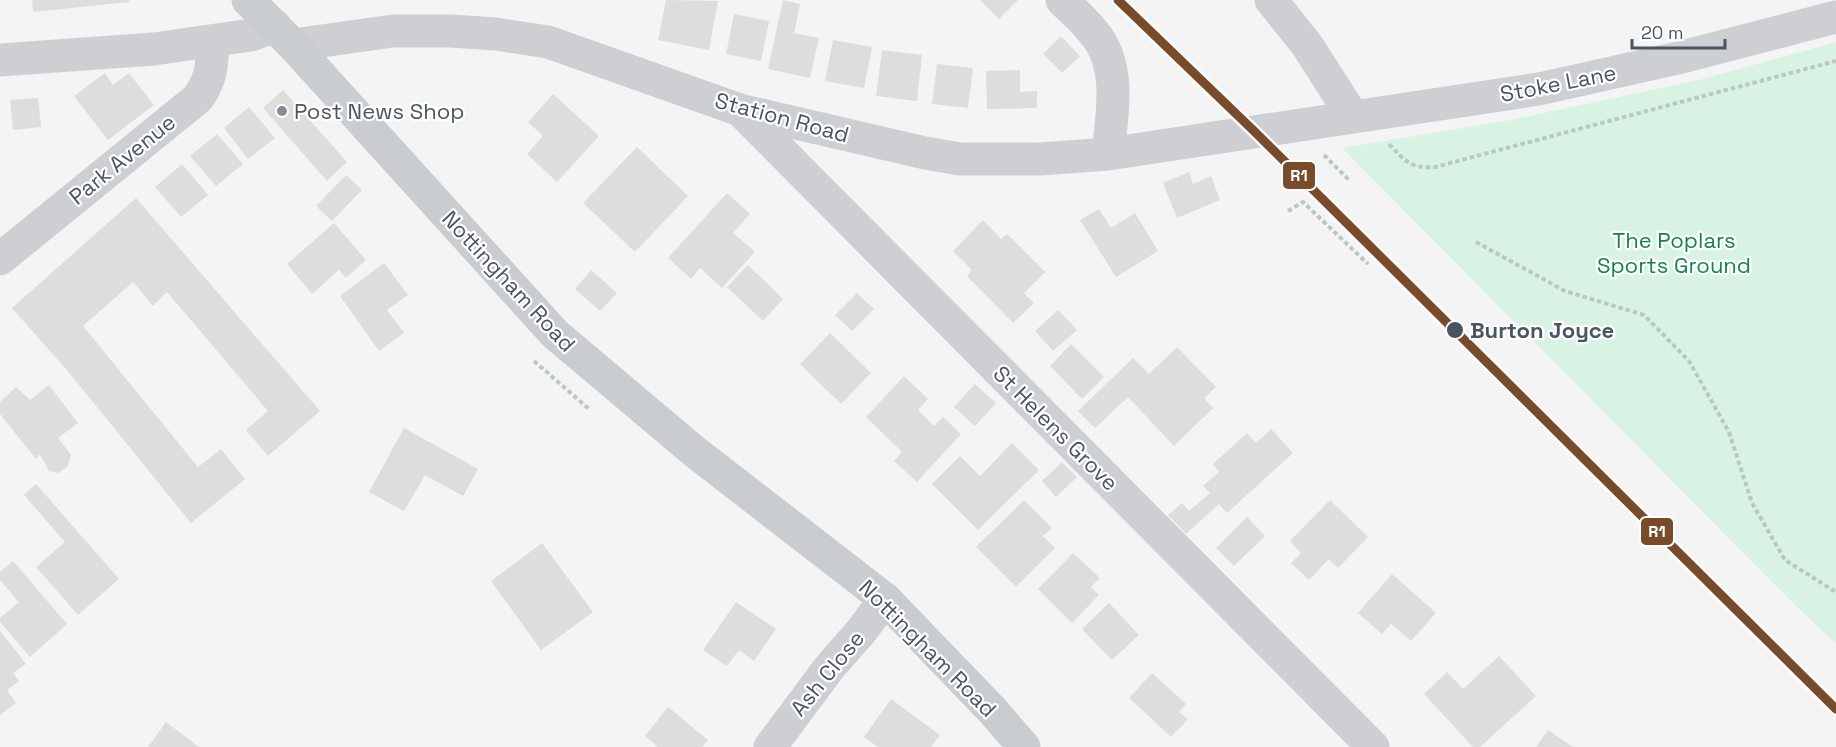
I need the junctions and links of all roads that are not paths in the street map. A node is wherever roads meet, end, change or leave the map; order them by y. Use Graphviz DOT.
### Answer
graph roads {
  1 [pos="248,0"];
  2 [pos="1062,0"];
  3 [pos="1271,0"];
  4 [pos="1836,16"];
  5 [pos="284,36"];
  6 [pos="213,41"];
  7 [pos="0,60"];
  8 [pos="740,110"];
  9 [pos="1357,116"];
  10 [pos="1277,129"];
  11 [pos="1108,154"];
  12 [pos="0,259"];
  13 [pos="885,599"];
  14 [pos="770,747"];
  15 [pos="1024,747"];
  16 [pos="1373,747"];
  1 -- 5 [label="main road, Nottingham Road"];
  2 -- 11 [label="street"];
  3 -- 9 [label="street"];
  4 -- 9 [label="street, Stoke Lane"];
  5 -- 6 [label="street"];
  5 -- 8 [label="street, Station Road"];
  5 -- 13 [label="main road, Nottingham Road"];
  6 -- 7 [label="street"];
  6 -- 12 [label="street, Park Avenue"];
  8 -- 11 [label="street, Station Road"];
  8 -- 16 [label="street, St Helens Grove"];
  9 -- 10 [label="street, Stoke Lane"];
  10 -- 11 [label="street, Station Road"];
  13 -- 14 [label="street, Ash Close"];
  13 -- 15 [label="main road, Nottingham Road"];
}
